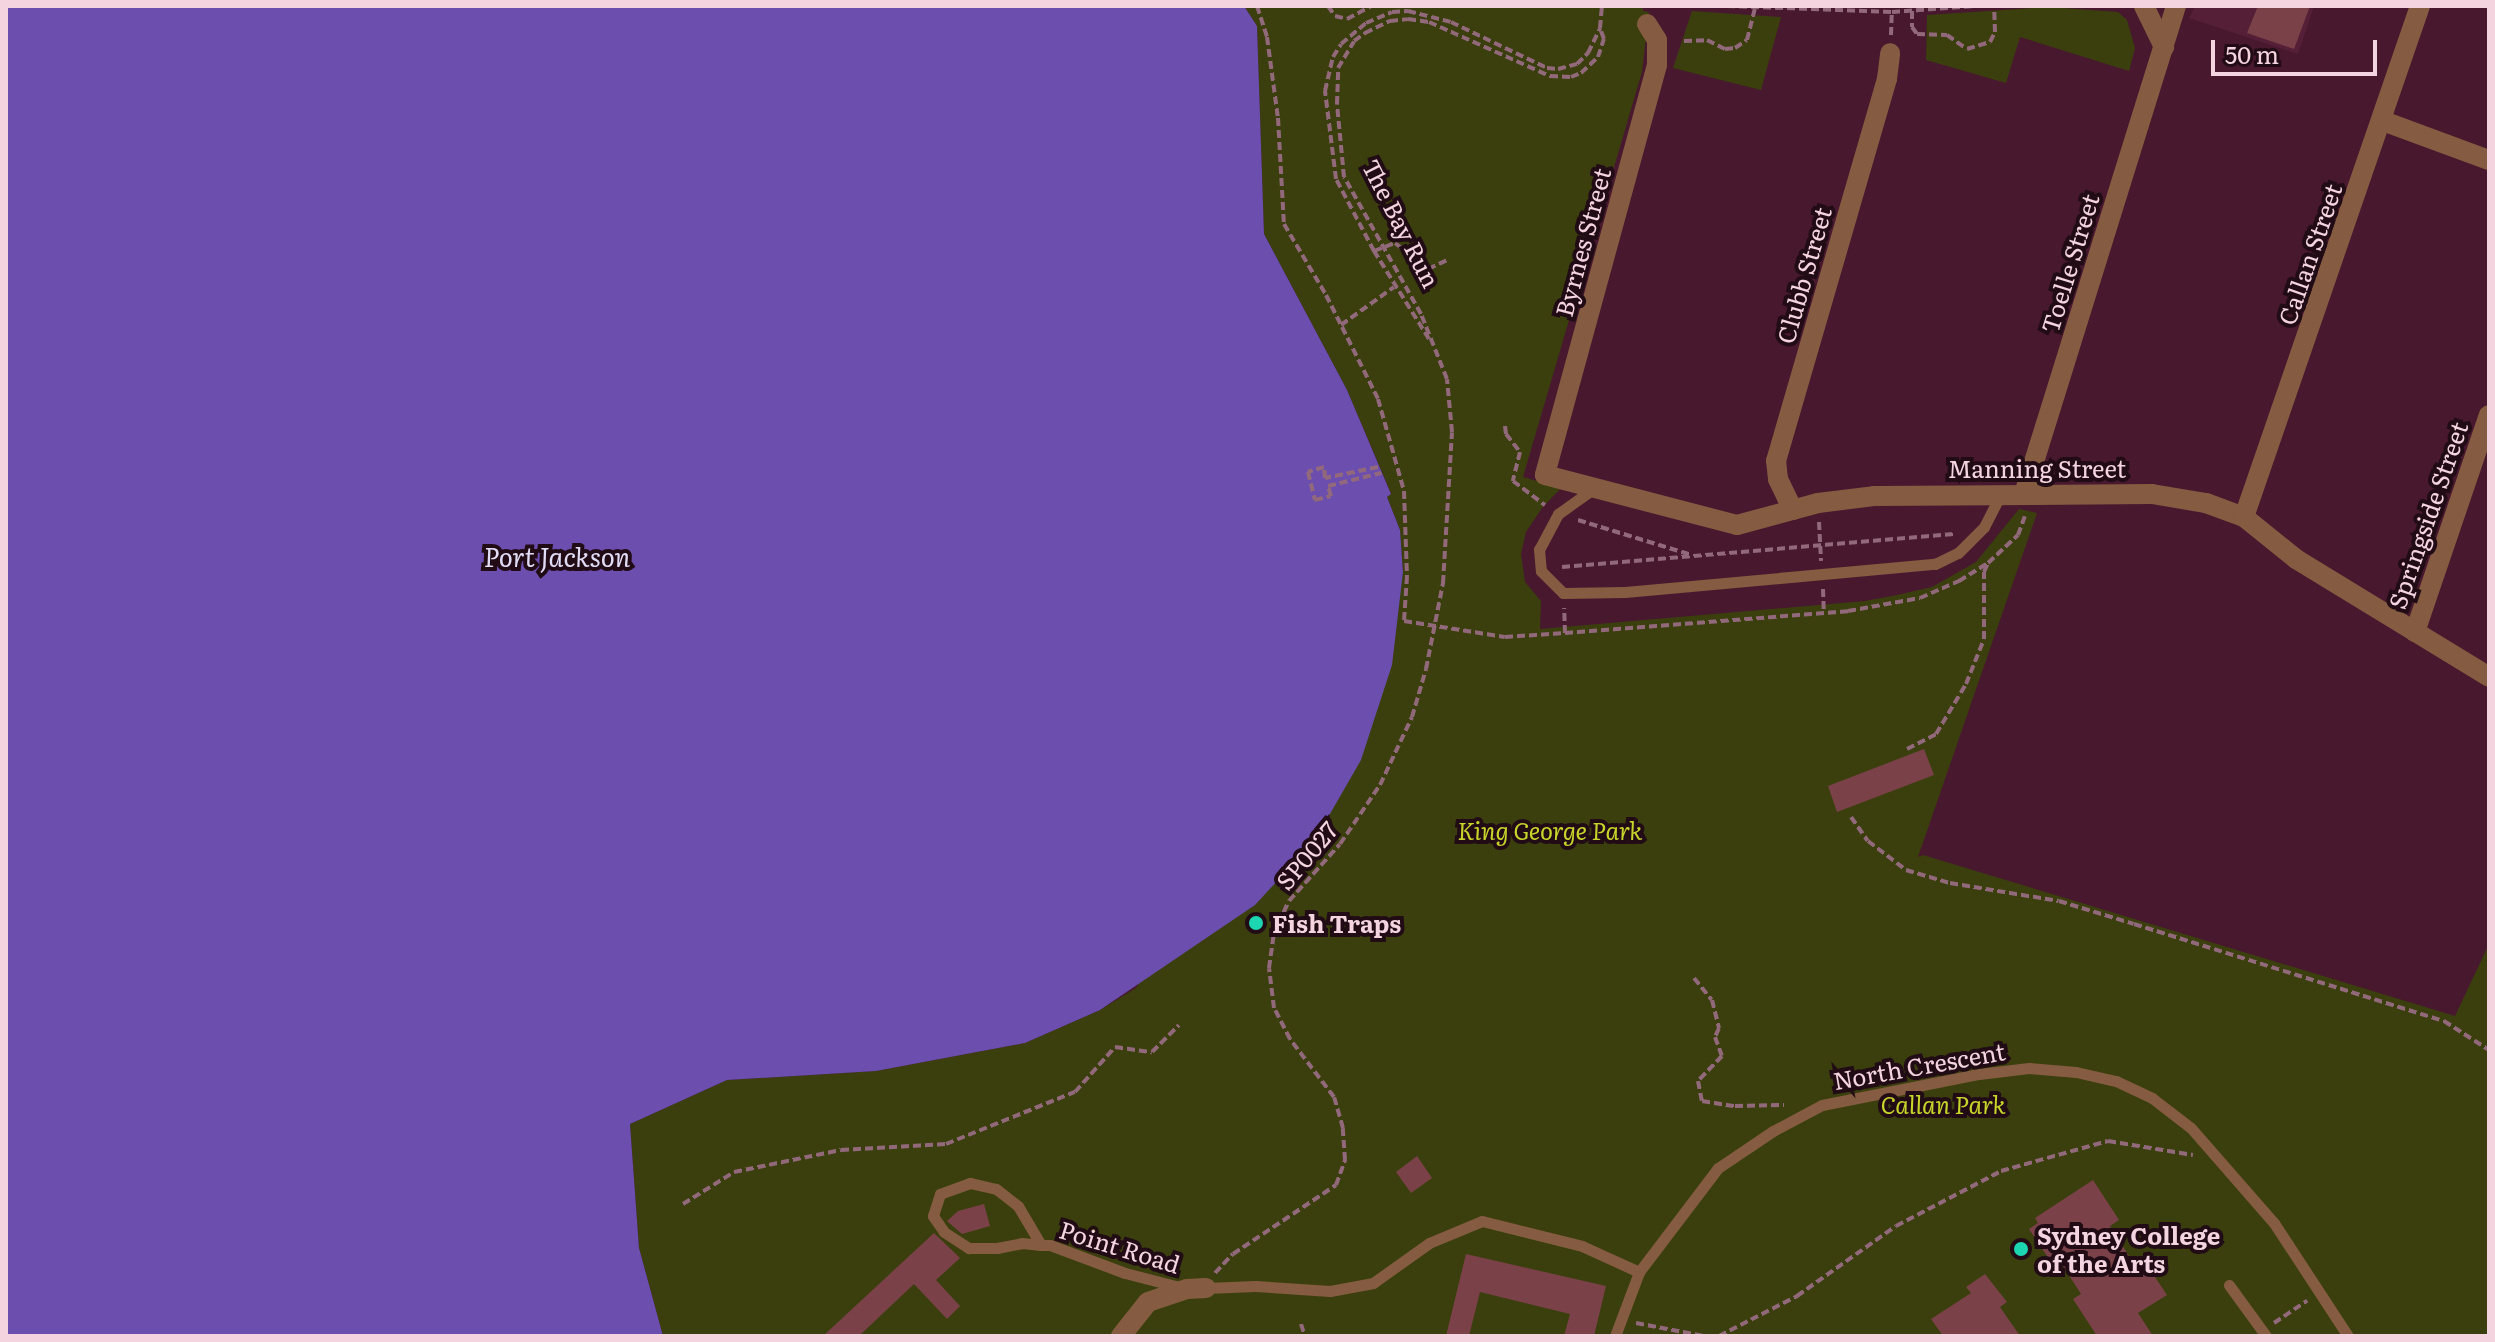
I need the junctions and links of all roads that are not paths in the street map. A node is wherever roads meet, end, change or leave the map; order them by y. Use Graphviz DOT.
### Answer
graph roads {
  1 [pos="2144,6"];
  2 [pos="2176,6"];
  3 [pos="2420,6"];
  4 [pos="1647,24"];
  5 [pos="2164,47"];
  6 [pos="1890,53"];
  7 [pos="2383,121"];
  8 [pos="2489,160"];
  9 [pos="2489,415"];
  10 [pos="1545,475"];
  11 [pos="1593,489"];
  12 [pos="2024,494"];
  13 [pos="2000,495"];
  14 [pos="1793,510"];
  15 [pos="2244,517"];
  16 [pos="2415,632"];
  17 [pos="2489,677"];
  18 [pos="1041,1245"];
  19 [pos="1639,1272"];
  20 [pos="2229,1285"];
  21 [pos="1197,1288"];
  22 [pos="2264,1333"];
  23 [pos="1121,1336"];
  24 [pos="1615,1336"];
  25 [pos="2348,1336"];
  1 -- 5 [label="street"];
  2 -- 5 [label="street, Toelle Street"];
  3 -- 7 [label="street, Callan Street"];
  4 -- 10 [label="street, Byrnes Street"];
  5 -- 12 [label="street, Toelle Street"];
  6 -- 14 [label="street, Clubb Street"];
  7 -- 8 [label="street"];
  7 -- 15 [label="street, Callan Street"];
  9 -- 16 [label="street, Springside Street"];
  10 -- 11 [label="street, Manning Street"];
  11 -- 13 [label="lane"];
  11 -- 14 [label="street, Manning Street"];
  12 -- 13 [label="street, Manning Street"];
  12 -- 15 [label="street, Manning Street"];
  13 -- 14 [label="street, Manning Street"];
  15 -- 16 [label="street, Manning Street"];
  16 -- 17 [label="street, Manning Street"];
  18 -- 18 [label="lane, Point Road"];
  18 -- 21 [label="lane, Point Road"];
  19 -- 21 [label="lane, Point Road"];
  19 -- 24 [label="lane, North Crescent"];
  19 -- 25 [label="lane, North Crescent"];
  20 -- 22 [label="lane"];
  21 -- 23 [label="street"];
}
